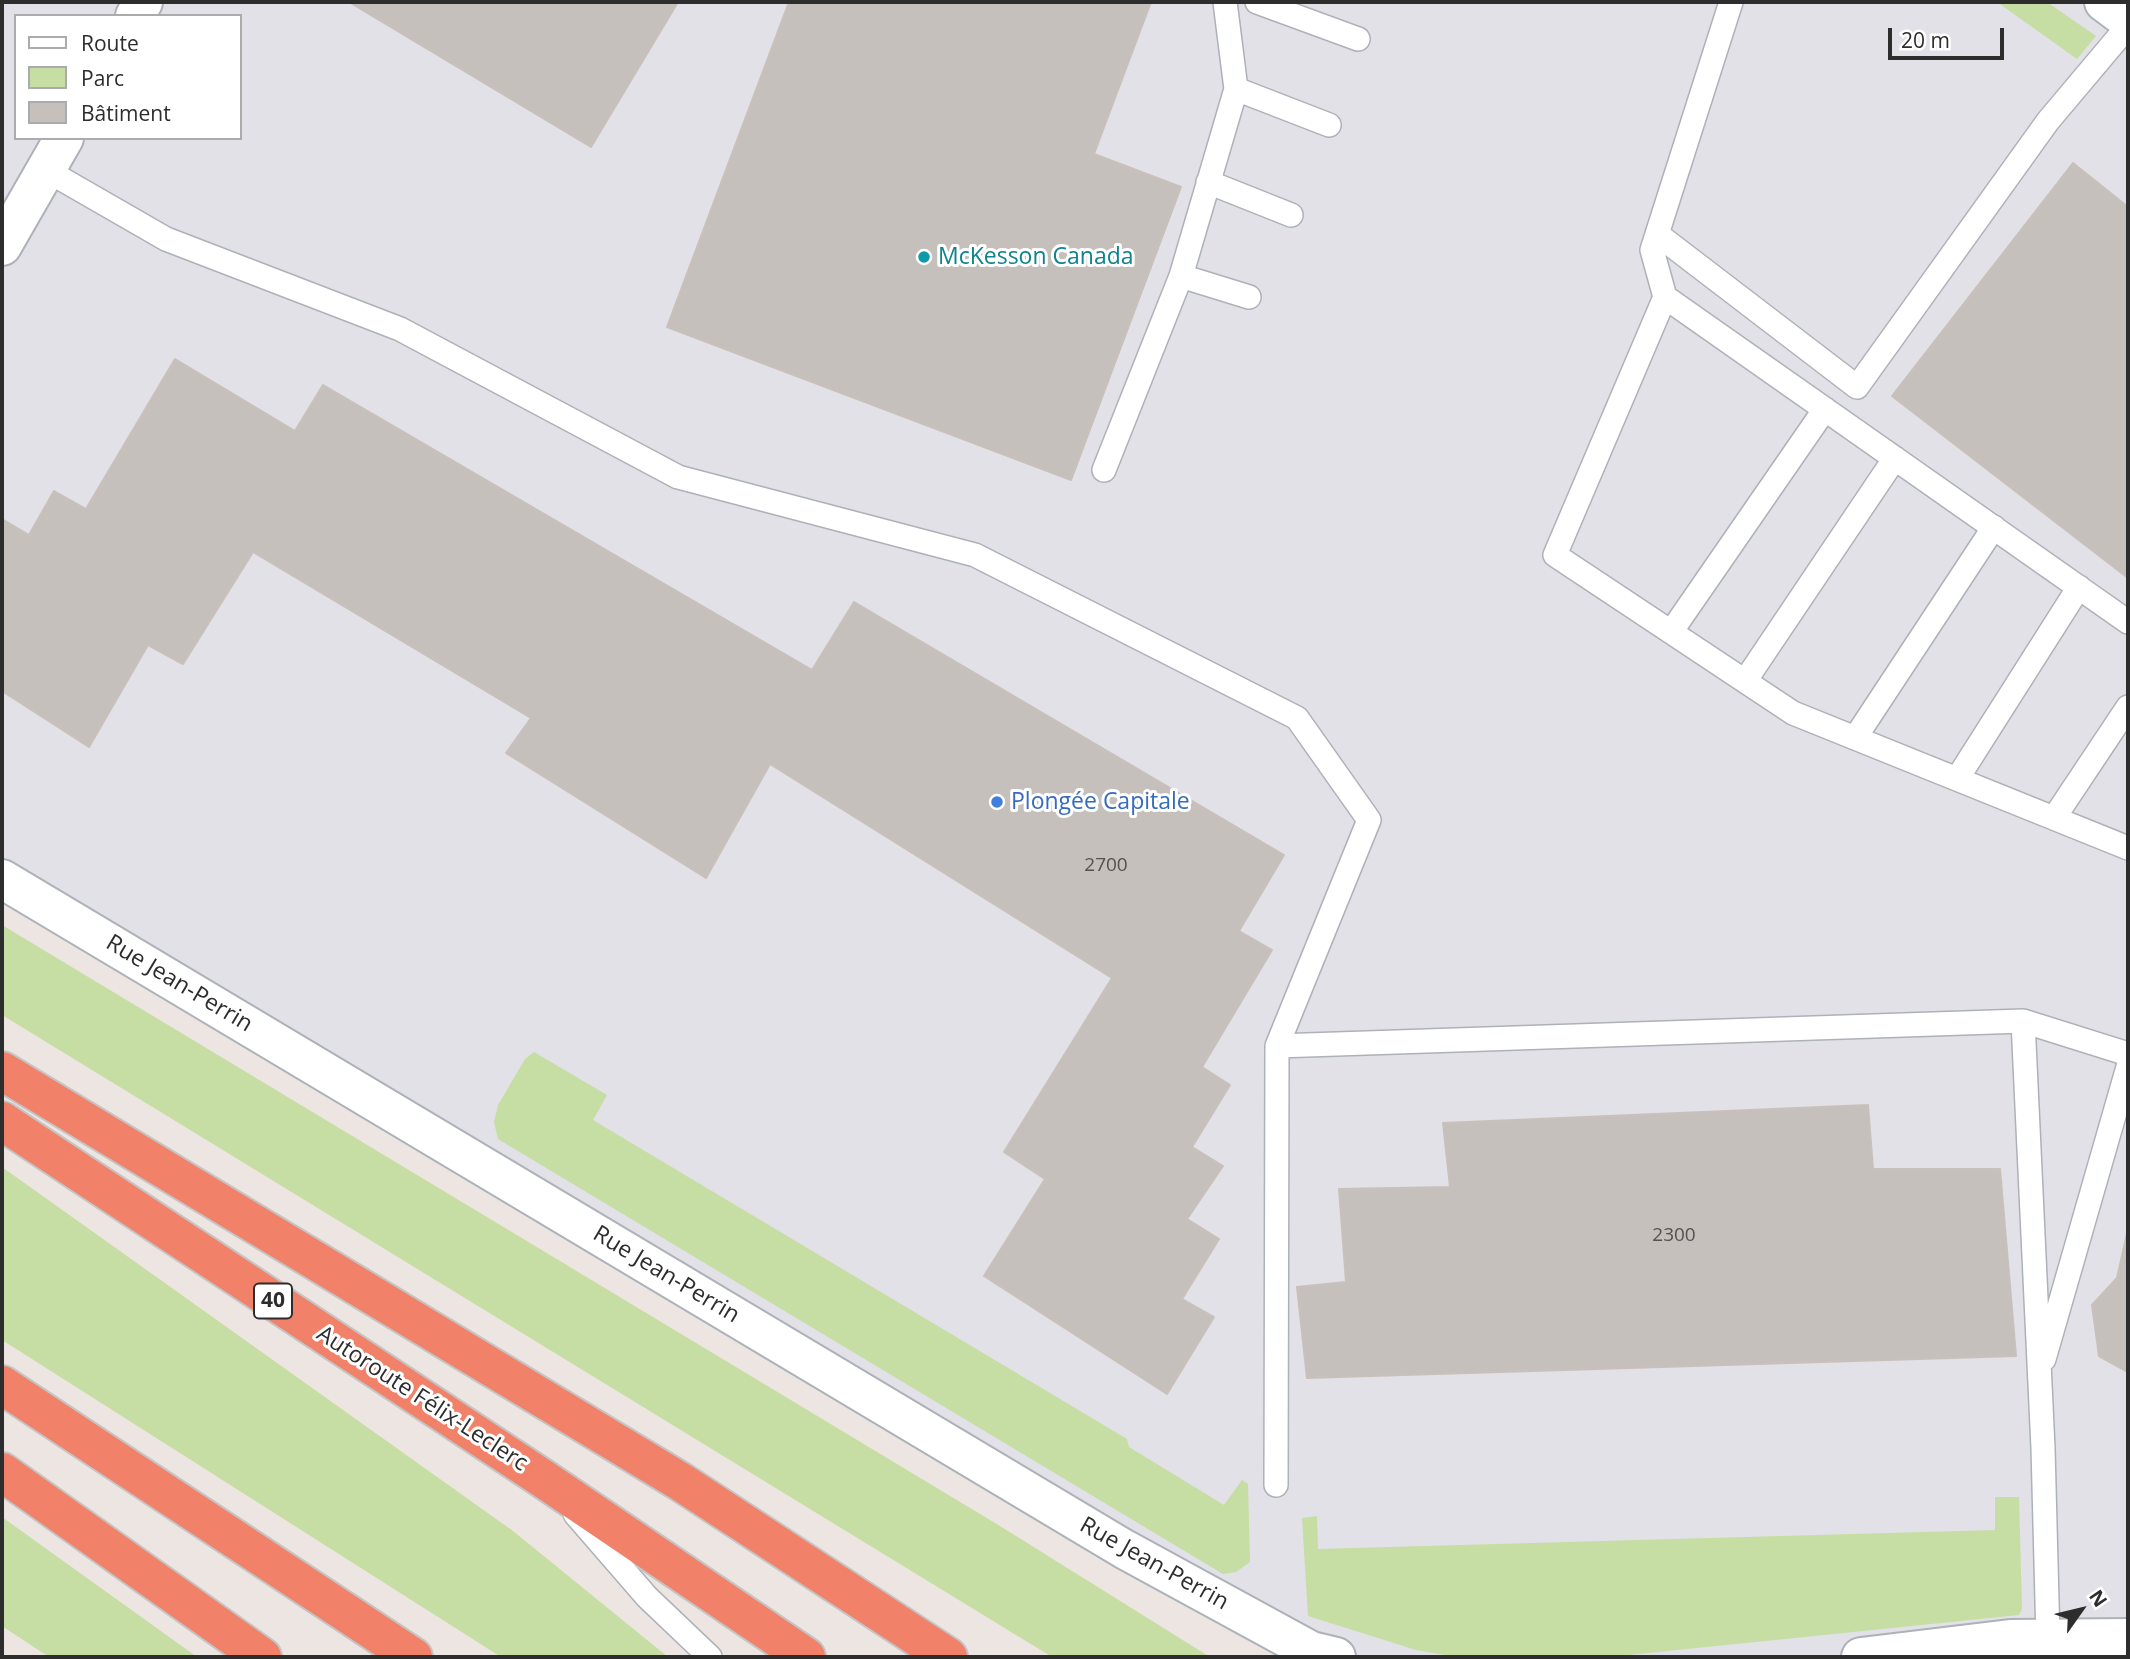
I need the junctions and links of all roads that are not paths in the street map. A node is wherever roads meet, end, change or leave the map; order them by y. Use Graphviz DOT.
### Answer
graph roads {
  1 [pos="1225,2"];
  2 [pos="1257,2"];
  3 [pos="1731,2"];
  4 [pos="2104,2"];
  5 [pos="2128,19"];
  6 [pos="2128,26"];
  7 [pos="1358,39"];
  8 [pos="1236,89"];
  9 [pos="1329,125"];
  10 [pos="55,154"];
  11 [pos="1208,183"];
  12 [pos="1291,215"];
  13 [pos="1657,234"];
  14 [pos="2,246"];
  15 [pos="1181,276"];
  16 [pos="1249,297"];
  17 [pos="1665,297"];
  18 [pos="1825,409"];
  19 [pos="1895,458"];
  20 [pos="1104,470"];
  21 [pos="1994,527"];
  22 [pos="2080,587"];
  23 [pos="2128,622"];
  24 [pos="1671,632"];
  25 [pos="1745,681"];
  26 [pos="2128,707"];
  27 [pos="1855,738"];
  28 [pos="1957,779"];
  29 [pos="2054,818"];
  30 [pos="2128,848"];
  31 [pos="2,879"];
  32 [pos="2023,1021"];
  33 [pos="1277,1046"];
  34 [pos="2128,1055"];
  35 [pos="2128,1067"];
  36 [pos="2,1071"];
  37 [pos="2,1121"];
  38 [pos="2039,1379"];
  39 [pos="2,1385"];
  40 [pos="2,1472"];
  41 [pos="545,1480"];
  42 [pos="1276,1485"];
  43 [pos="733,1515"];
  44 [pos="2128,1638"];
  45 [pos="2048,1639"];
  46 [pos="262,1657"];
  47 [pos="413,1657"];
  48 [pos="710,1657"];
  49 [pos="806,1657"];
  50 [pos="948,1657"];
  51 [pos="973,1657"];
  52 [pos="1336,1657"];
  53 [pos="1861,1657"];
  1 -- 8 [label="lane"];
  2 -- 7 [label="lane"];
  3 -- 13 [label="lane"];
  4 -- 5 [label="street"];
  6 -- 13 [label="lane"];
  8 -- 9 [label="lane"];
  8 -- 11 [label="lane"];
  10 -- 14 [label="street"];
  10 -- 33 [label="lane"];
  11 -- 12 [label="lane"];
  11 -- 15 [label="lane"];
  13 -- 17 [label="lane"];
  15 -- 16 [label="lane"];
  15 -- 20 [label="lane"];
  17 -- 18 [label="lane"];
  17 -- 24 [label="lane"];
  18 -- 19 [label="lane"];
  18 -- 24 [label="lane"];
  19 -- 21 [label="lane"];
  19 -- 25 [label="lane"];
  21 -- 22 [label="lane"];
  21 -- 27 [label="lane"];
  22 -- 23 [label="lane"];
  22 -- 28 [label="lane"];
  24 -- 25 [label="lane"];
  25 -- 27 [label="lane"];
  26 -- 29 [label="lane"];
  27 -- 28 [label="lane"];
  28 -- 29 [label="lane"];
  29 -- 30 [label="lane"];
  31 -- 52 [label="street, Rue Jean-Perrin"];
  32 -- 33 [label="lane"];
  32 -- 34 [label="lane"];
  32 -- 38 [label="lane"];
  33 -- 42 [label="lane"];
  35 -- 38 [label="lane"];
  36 -- 43 [label="highway"];
  37 -- 41 [label="highway, Autoroute Félix-Leclerc / 40"];
  38 -- 45 [label="lane"];
  39 -- 47 [label="highway"];
  40 -- 46 [label="highway"];
  41 -- 48 [label="lane"];
  41 -- 49 [label="highway, Autoroute Félix-Leclerc / 40"];
  43 -- 50 [label="highway"];
  43 -- 51 [label="highway"];
  44 -- 45 [label="street"];
  45 -- 53 [label="street"];
}
